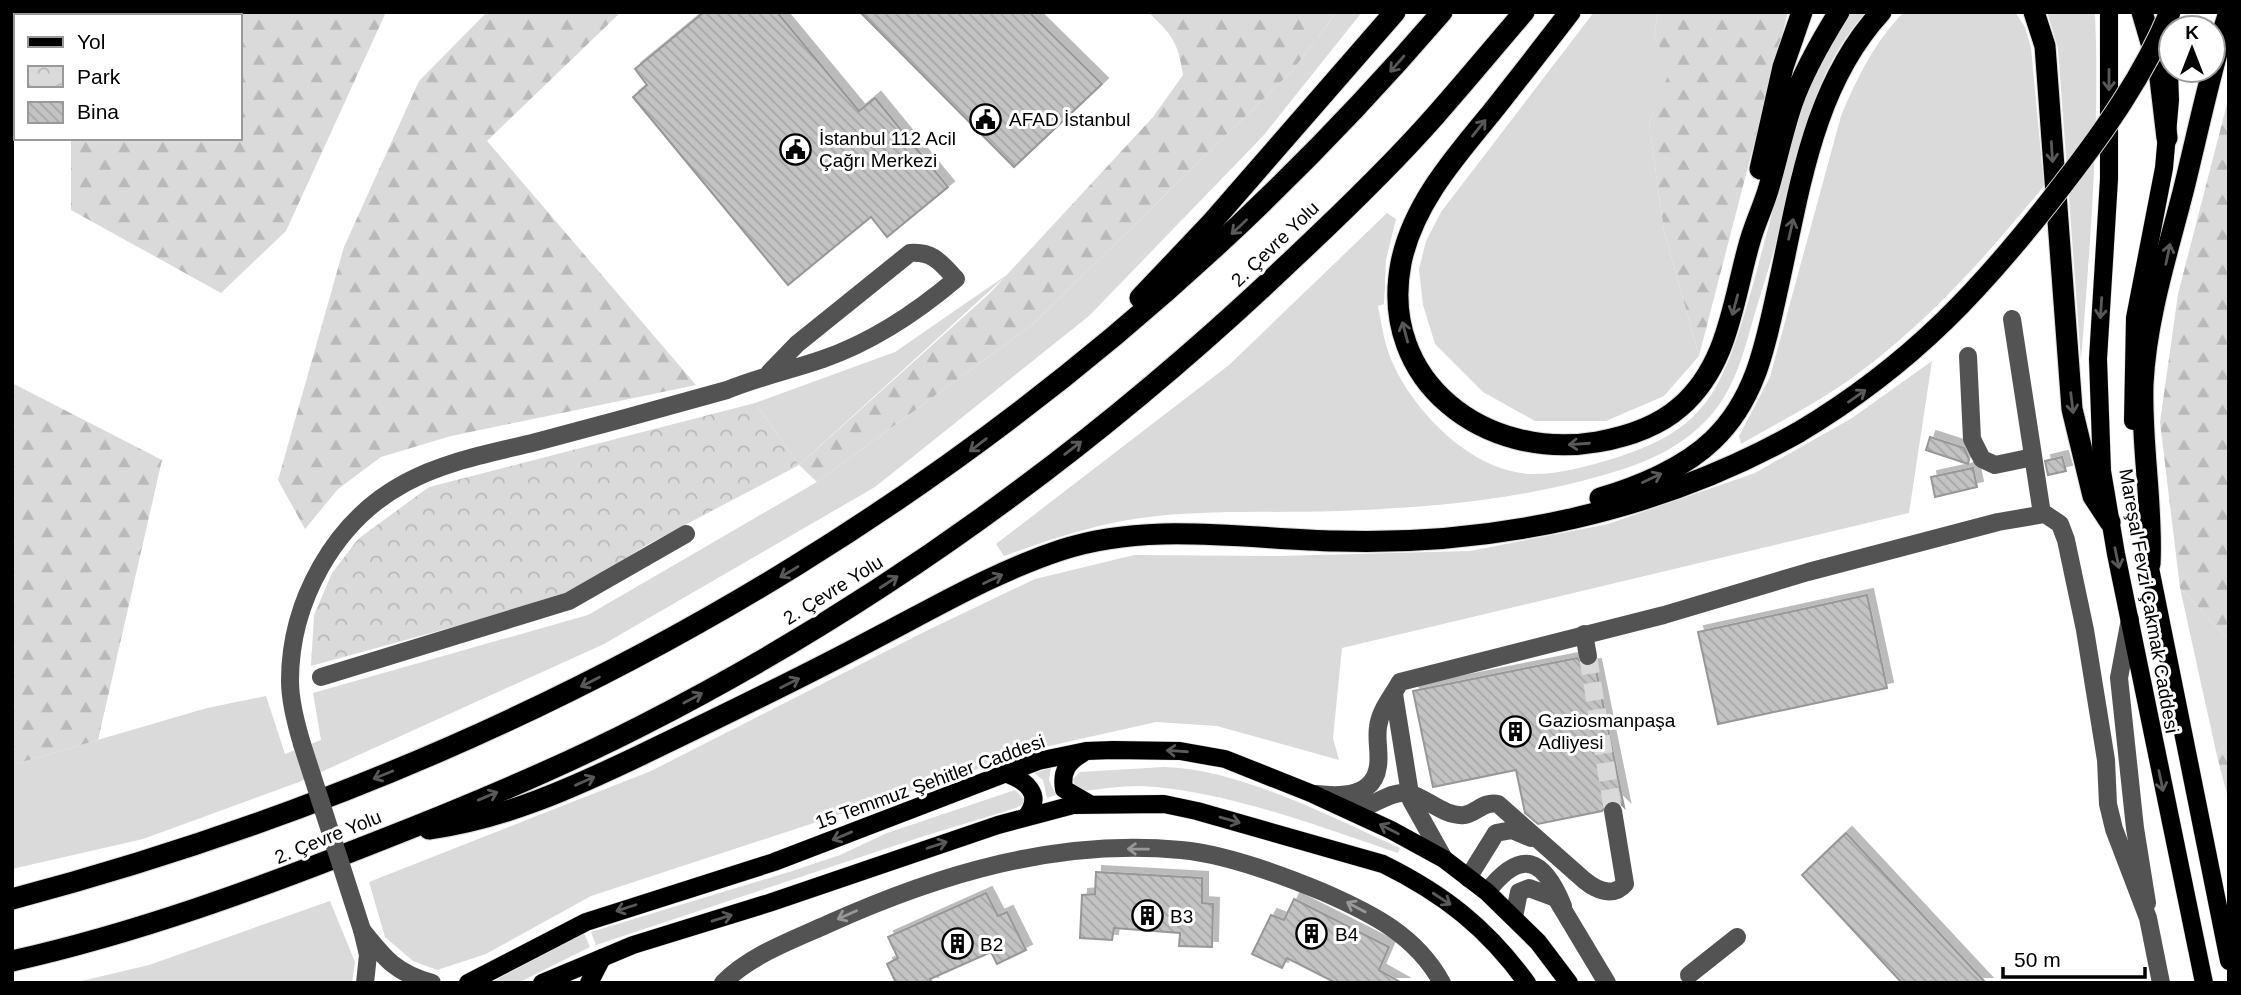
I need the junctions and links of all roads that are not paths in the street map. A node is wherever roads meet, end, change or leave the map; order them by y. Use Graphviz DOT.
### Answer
graph roads {
  1 [pos="1388,12"];
  2 [pos="1395,12"];
  3 [pos="1442,12"];
  4 [pos="1524,12"];
  5 [pos="1570,12"];
  6 [pos="1802,12"];
  7 [pos="1839,12"];
  8 [pos="1881,12"];
  9 [pos="2034,12"];
  10 [pos="2109,12"];
  11 [pos="2142,12"];
  12 [pos="2168,12"];
  13 [pos="2229,12"];
  14 [pos="1377,32"];
  15 [pos="2157,60"];
  16 [pos="2115,115"];
  17 [pos="2167,138"];
  18 [pos="1750,238"];
  19 [pos="2012,319"];
  20 [pos="1968,356"];
  21 [pos="1090,358"];
  22 [pos="769,373"];
  23 [pos="2033,457"];
  24 [pos="2042,514"];
  25 [pos="2110,522"];
  26 [pos="686,534"];
  27 [pos="1470,536"];
  28 [pos="2150,565"];
  29 [pos="2130,619"];
  30 [pos="1584,634"];
  31 [pos="1588,656"];
  32 [pos="321,677"];
  33 [pos="1394,694"];
  34 [pos="1086,751"];
  35 [pos="1004,773"];
  36 [pos="1409,793"];
  37 [pos="1313,794"];
  38 [pos="1089,804"];
  39 [pos="1352,811"];
  40 [pos="1613,811"];
  41 [pos="1027,817"];
  42 [pos="402,832"];
  43 [pos="1538,842"];
  44 [pos="1444,859"];
  45 [pos="1468,878"];
  46 [pos="1487,892"];
  47 [pos="12,899"];
  48 [pos="1566,912"];
  49 [pos="1514,917"];
  50 [pos="2148,918"];
  51 [pos="362,930"];
  52 [pos="1737,937"];
  53 [pos="602,958"];
  54 [pos="12,961"];
  55 [pos="2229,961"];
  56 [pos="1689,975"];
  57 [pos="365,983"];
  58 [pos="432,983"];
  59 [pos="468,983"];
  60 [pos="542,983"];
  61 [pos="589,983"];
  62 [pos="723,983"];
  63 [pos="1442,983"];
  64 [pos="1527,983"];
  65 [pos="1569,983"];
  66 [pos="1607,983"];
  67 [pos="2161,983"];
  68 [pos="2204,983"];
  1 -- 14 [label="highway"];
  2 -- 14 [label="highway"];
  3 -- 21 [label="highway, 2. Çevre Yolu, one-way"];
  42 -- 4 [label="highway, 2. Çevre Yolu, one-way"];
  18 -- 5 [label="highway, one-way"];
  6 -- 18 [label="highway"];
  7 -- 18 [label="highway"];
  27 -- 8 [label="highway, one-way"];
  9 -- 25 [label="highway, one-way"];
  10 -- 25 [label="main road, Mareşal Fevzi Çakmak Caddesi, one-way"];
  11 -- 17 [label="highway"];
  12 -- 16 [label="highway, bridge"];
  12 -- 17 [label="main road, Mareşal Fevzi Çakmak Caddesi"];
  28 -- 13 [label="highway, one-way"];
  14 -- 21 [label="highway"];
  15 -- 16 [label="highway, bridge"];
  27 -- 16 [label="highway, one-way, bridge"];
  17 -- 28 [label="main road, Mareşal Fevzi Çakmak Caddesi"];
  19 -- 23 [label="street"];
  20 -- 23 [label="street"];
  21 -- 47 [label="highway, 2. Çevre Yolu, one-way"];
  22 -- 22 [label="street"];
  22 -- 51 [label="street, bridge"];
  23 -- 24 [label="street"];
  24 -- 30 [label="street"];
  24 -- 50 [label="street"];
  25 -- 29 [label="main road, Mareşal Fevzi Çakmak Caddesi, one-way"];
  26 -- 32 [label="street"];
  42 -- 27 [label="highway, one-way"];
  28 -- 55 [label="main road, Mareşal Fevzi Çakmak Caddesi"];
  29 -- 50 [label="street"];
  29 -- 68 [label="main road, Mareşal Fevzi Çakmak Caddesi, one-way"];
  30 -- 31 [label="street"];
  30 -- 33 [label="street"];
  33 -- 36 [label="street"];
  33 -- 37 [label="street"];
  34 -- 35 [label="main road, 15 Temmuz Şehitler Caddesi"];
  37 -- 34 [label="main road, 15 Temmuz Şehitler Caddesi, one-way"];
  34 -- 38 [label="main road"];
  35 -- 41 [label="main road"];
  35 -- 59 [label="main road, 15 Temmuz Şehitler Caddesi, one-way"];
  36 -- 39 [label="street"];
  36 -- 43 [label="street"];
  36 -- 44 [label="street"];
  37 -- 39 [label="main road, 15 Temmuz Şehitler Caddesi"];
  38 -- 41 [label="main road"];
  38 -- 64 [label="main road, one-way"];
  44 -- 39 [label="main road, 15 Temmuz Şehitler Caddesi, one-way"];
  40 -- 43 [label="street"];
  53 -- 41 [label="main road, one-way"];
  42 -- 54 [label="highway, 2. Çevre Yolu"];
  43 -- 45 [label="street"];
  44 -- 45 [label="main road, 15 Temmuz Şehitler Caddesi"];
  45 -- 46 [label="main road, 15 Temmuz Şehitler Caddesi"];
  46 -- 48 [label="street"];
  46 -- 49 [label="main road, 15 Temmuz Şehitler Caddesi"];
  48 -- 49 [label="street"];
  48 -- 66 [label="street"];
  49 -- 65 [label="main road, 15 Temmuz Şehitler Caddesi"];
  50 -- 67 [label="street"];
  51 -- 57 [label="street"];
  51 -- 58 [label="street"];
  52 -- 56 [label="street"];
  53 -- 60 [label="main road"];
  53 -- 61 [label="main road"];
  63 -- 62 [label="street, one-way"];
}
